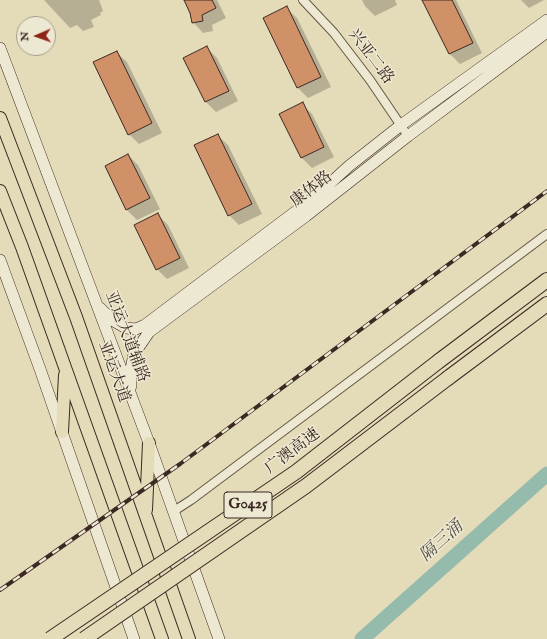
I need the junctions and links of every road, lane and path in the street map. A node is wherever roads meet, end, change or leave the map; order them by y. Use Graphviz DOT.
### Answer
graph roads {
  1 [pos="303,0"];
  2 [pos="547,20"];
  3 [pos="547,32"];
  4 [pos="0,48"];
  5 [pos="0,118"];
  6 [pos="400,125"];
  7 [pos="408,136"];
  8 [pos="0,191"];
  9 [pos="547,234"];
  10 [pos="0,260"];
  11 [pos="547,280"];
  12 [pos="547,304"];
  13 [pos="97,305"];
  14 [pos="65,368"];
  15 [pos="131,393"];
  16 [pos="62,432"];
  17 [pos="150,443"];
  18 [pos="174,510"];
  19 [pos="146,518"];
  20 [pos="50,639"];
  21 [pos="84,639"];
  22 [pos="134,639"];
  23 [pos="162,639"];
  24 [pos="189,639"];
  25 [pos="218,639"];
  1 -- 6 [label="street, 兴亚二路"];
  2 -- 6 [label="street, 康体路"];
  3 -- 7 [label="street, 康体路"];
  4 -- 13 [label="street, 亚运大道辅路"];
  5 -- 19 [label="main road, 亚运大道"];
  6 -- 7 [label="street, 兴亚二路"];
  6 -- 13 [label="street, 康体路"];
  7 -- 15 [label="street, 康体路"];
  8 -- 14 [label="main road"];
  9 -- 18 [label="street"];
  10 -- 16 [label="street"];
  11 -- 20 [label="highway, 广澳高速 / G0425, bridge"];
  12 -- 21 [label="highway, G0425, bridge"];
  13 -- 15 [label="street, 亚运大道辅路"];
  14 -- 16 [label="main road"];
  14 -- 23 [label="main road"];
  15 -- 17 [label="street, 亚运大道辅路"];
  16 -- 22 [label="street"];
  17 -- 18 [label="street, 亚运大道辅路"];
  17 -- 19 [label="main road"];
  18 -- 25 [label="street, 亚运大道辅路"];
  19 -- 24 [label="main road, 亚运大道"];
}
